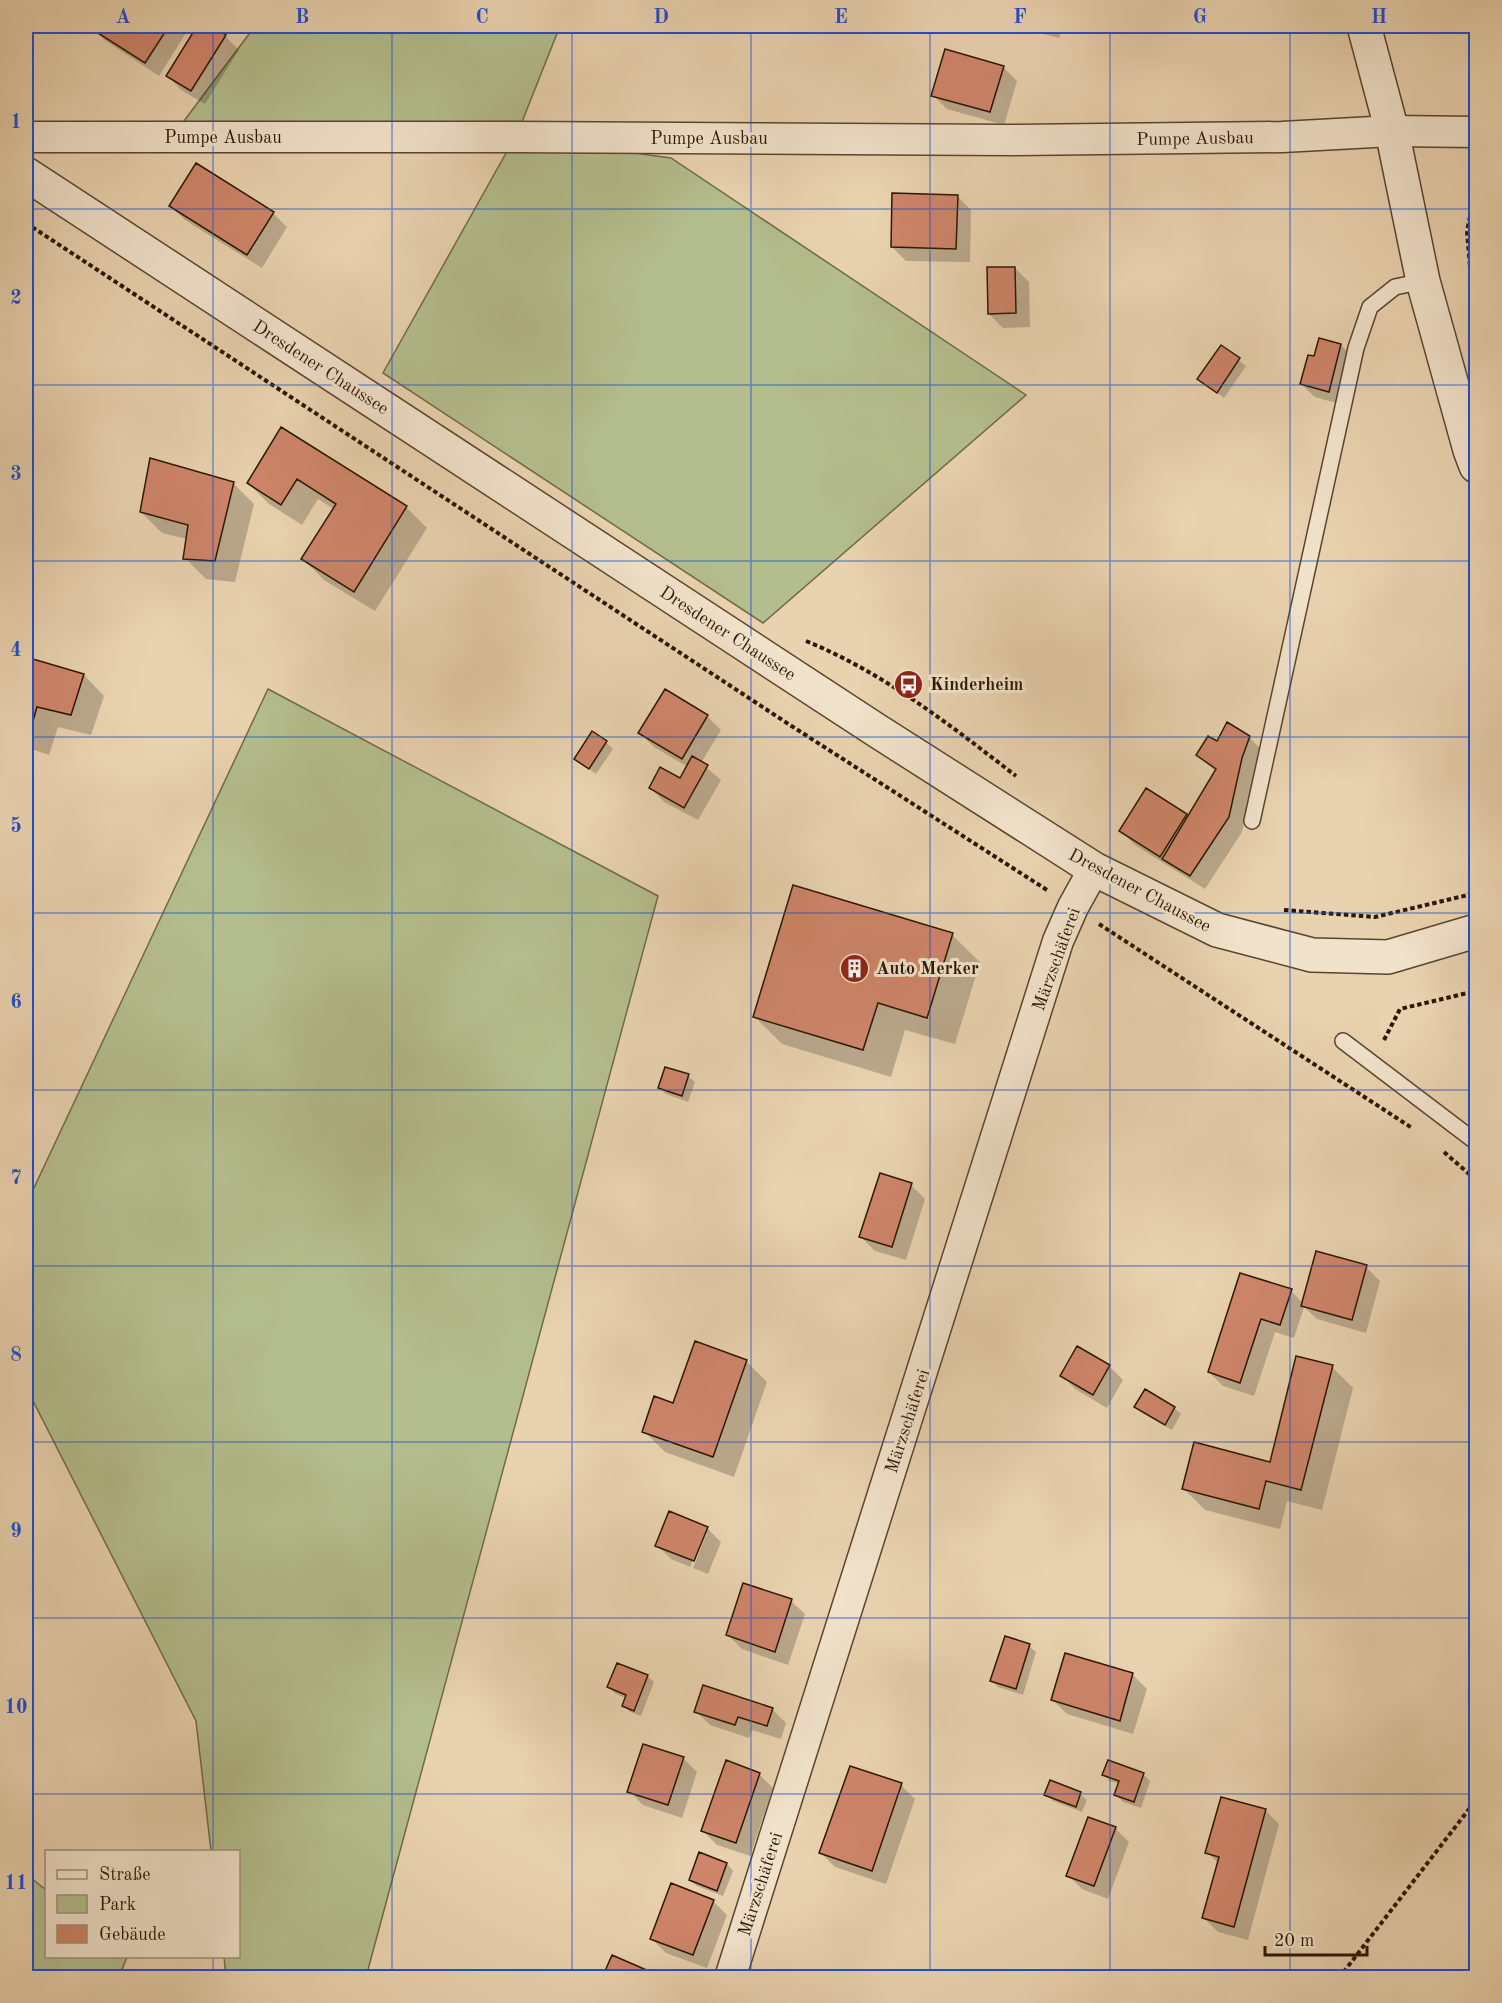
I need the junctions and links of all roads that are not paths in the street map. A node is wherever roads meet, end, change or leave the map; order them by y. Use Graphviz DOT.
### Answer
graph roads {
  1 [pos="1364,26"];
  2 [pos="1392,131"];
  3 [pos="1476,132"];
  4 [pos="26,137"];
  5 [pos="26,174"];
  6 [pos="1423,281"];
  7 [pos="1476,466"];
  8 [pos="1252,821"];
  9 [pos="1094,869"];
  10 [pos="1476,931"];
  11 [pos="1343,1041"];
  12 [pos="1476,1142"];
  13 [pos="730,1977"];
  1 -- 2 [label="street"];
  2 -- 3 [label="street, Pumpe Ausbau"];
  2 -- 4 [label="street, Pumpe Ausbau"];
  2 -- 6 [label="street"];
  5 -- 9 [label="street, Dresdener Chaussee"];
  6 -- 7 [label="street"];
  6 -- 8 [label="lane"];
  9 -- 10 [label="street, Dresdener Chaussee"];
  9 -- 13 [label="street, Märzschäferei"];
  11 -- 12 [label="lane"];
}
